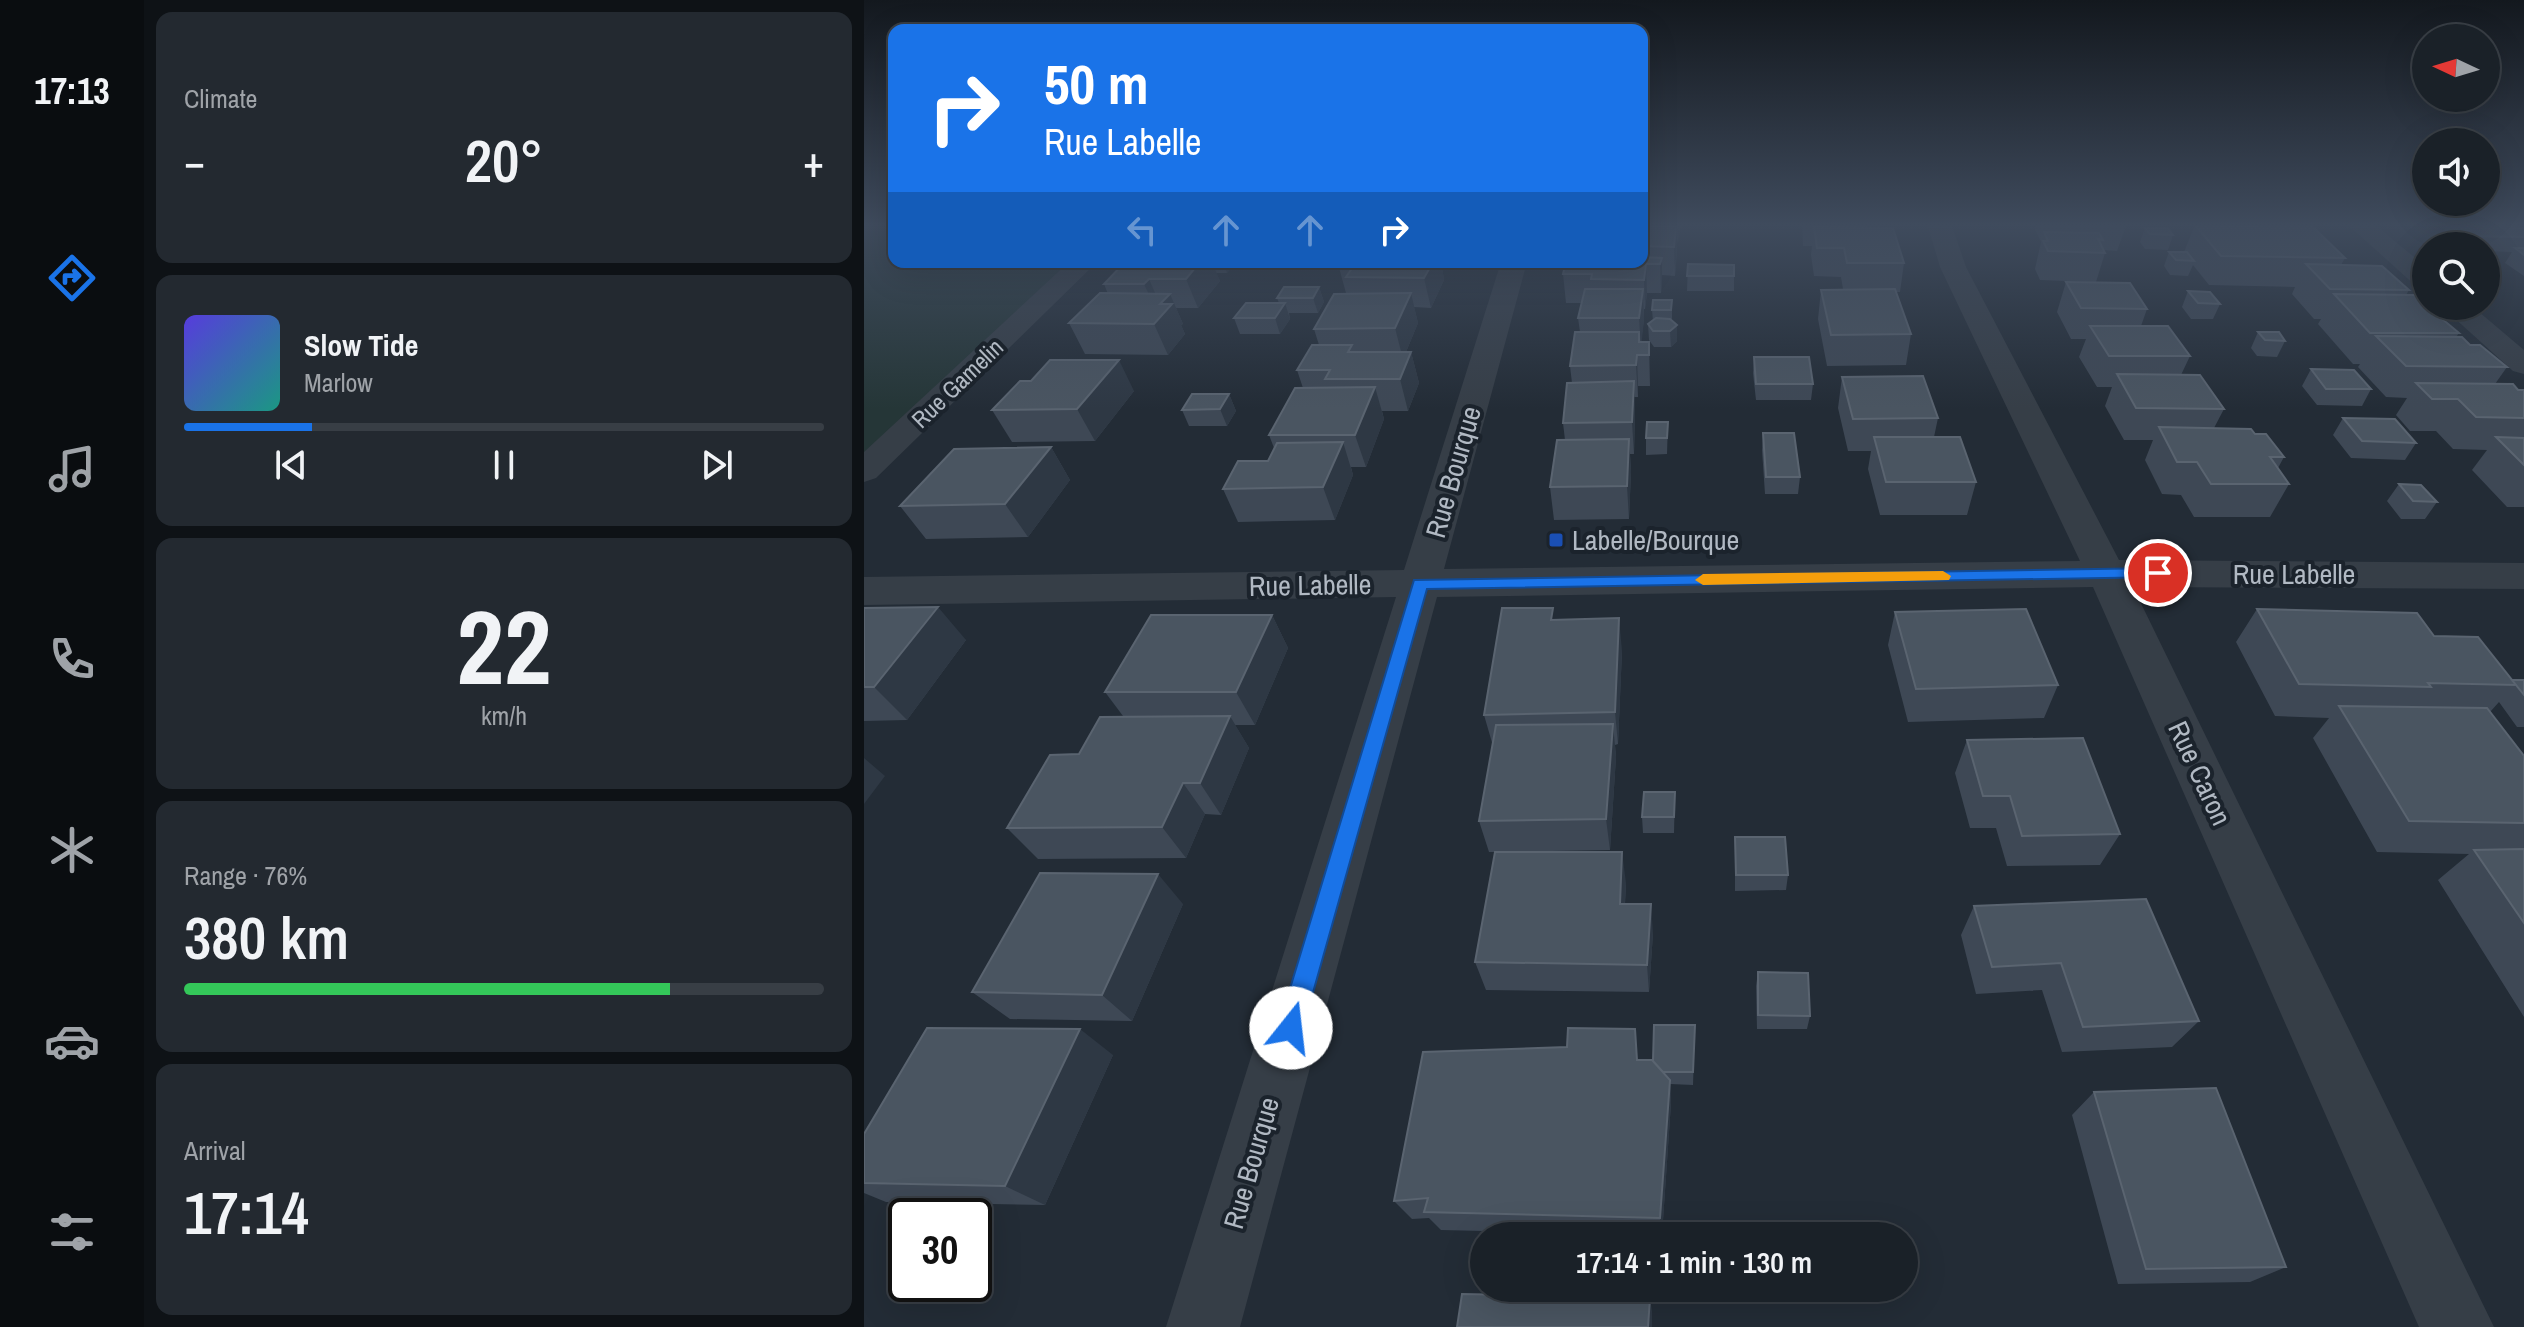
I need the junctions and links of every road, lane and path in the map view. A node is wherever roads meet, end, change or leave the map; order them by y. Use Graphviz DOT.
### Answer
graph roads {
  1 [pos="1060,285"];
  2 [pos="1507,285"];
  3 [pos="1962,285"];
  4 [pos="2471,320"];
  5 [pos="2524,365"];
  6 [pos="864,471"];
  7 [pos="2106,575"];
  8 [pos="2524,576"];
  9 [pos="1420,584"];
  10 [pos="864,591"];
  11 [pos="1203,1327"];
  12 [pos="2457,1327"];
  1 -- 6 [label="street, Rue Gamelin"];
  2 -- 9 [label="street, Rue Bourque"];
  3 -- 7 [label="street, Rue Caron"];
  4 -- 5 [label="street"];
  7 -- 8 [label="street, Rue Labelle"];
  7 -- 9 [label="street, Rue Labelle"];
  7 -- 12 [label="street, Rue Caron"];
  9 -- 10 [label="street, Rue Labelle"];
  9 -- 11 [label="street, Rue Bourque"];
}
